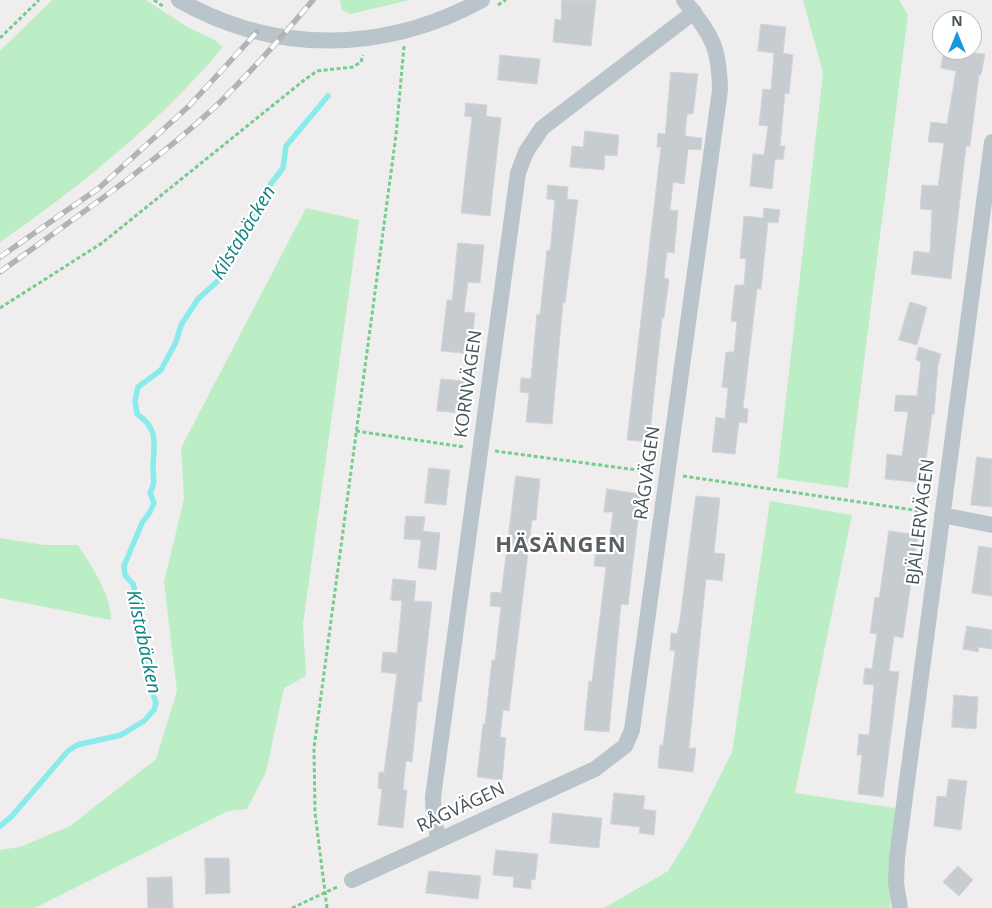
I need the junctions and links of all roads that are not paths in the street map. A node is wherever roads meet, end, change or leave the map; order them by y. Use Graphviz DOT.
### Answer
graph roads {
  1 [pos="179,0"];
  2 [pos="482,0"];
  3 [pos="689,6"];
  4 [pos="992,142"];
  5 [pos="942,515"];
  6 [pos="992,525"];
  7 [pos="439,840"];
  8 [pos="352,880"];
  9 [pos="900,908"];
  1 -- 2 [label="street"];
  3 -- 7 [label="street, KORNVÄGEN"];
  3 -- 7 [label="street, RÅGVÄGEN"];
  4 -- 5 [label="street, BJÄLLERVÄGEN"];
  5 -- 6 [label="street"];
  5 -- 9 [label="street, BJÄLLERVÄGEN"];
  7 -- 8 [label="street, RÅGVÄGEN"];
}
